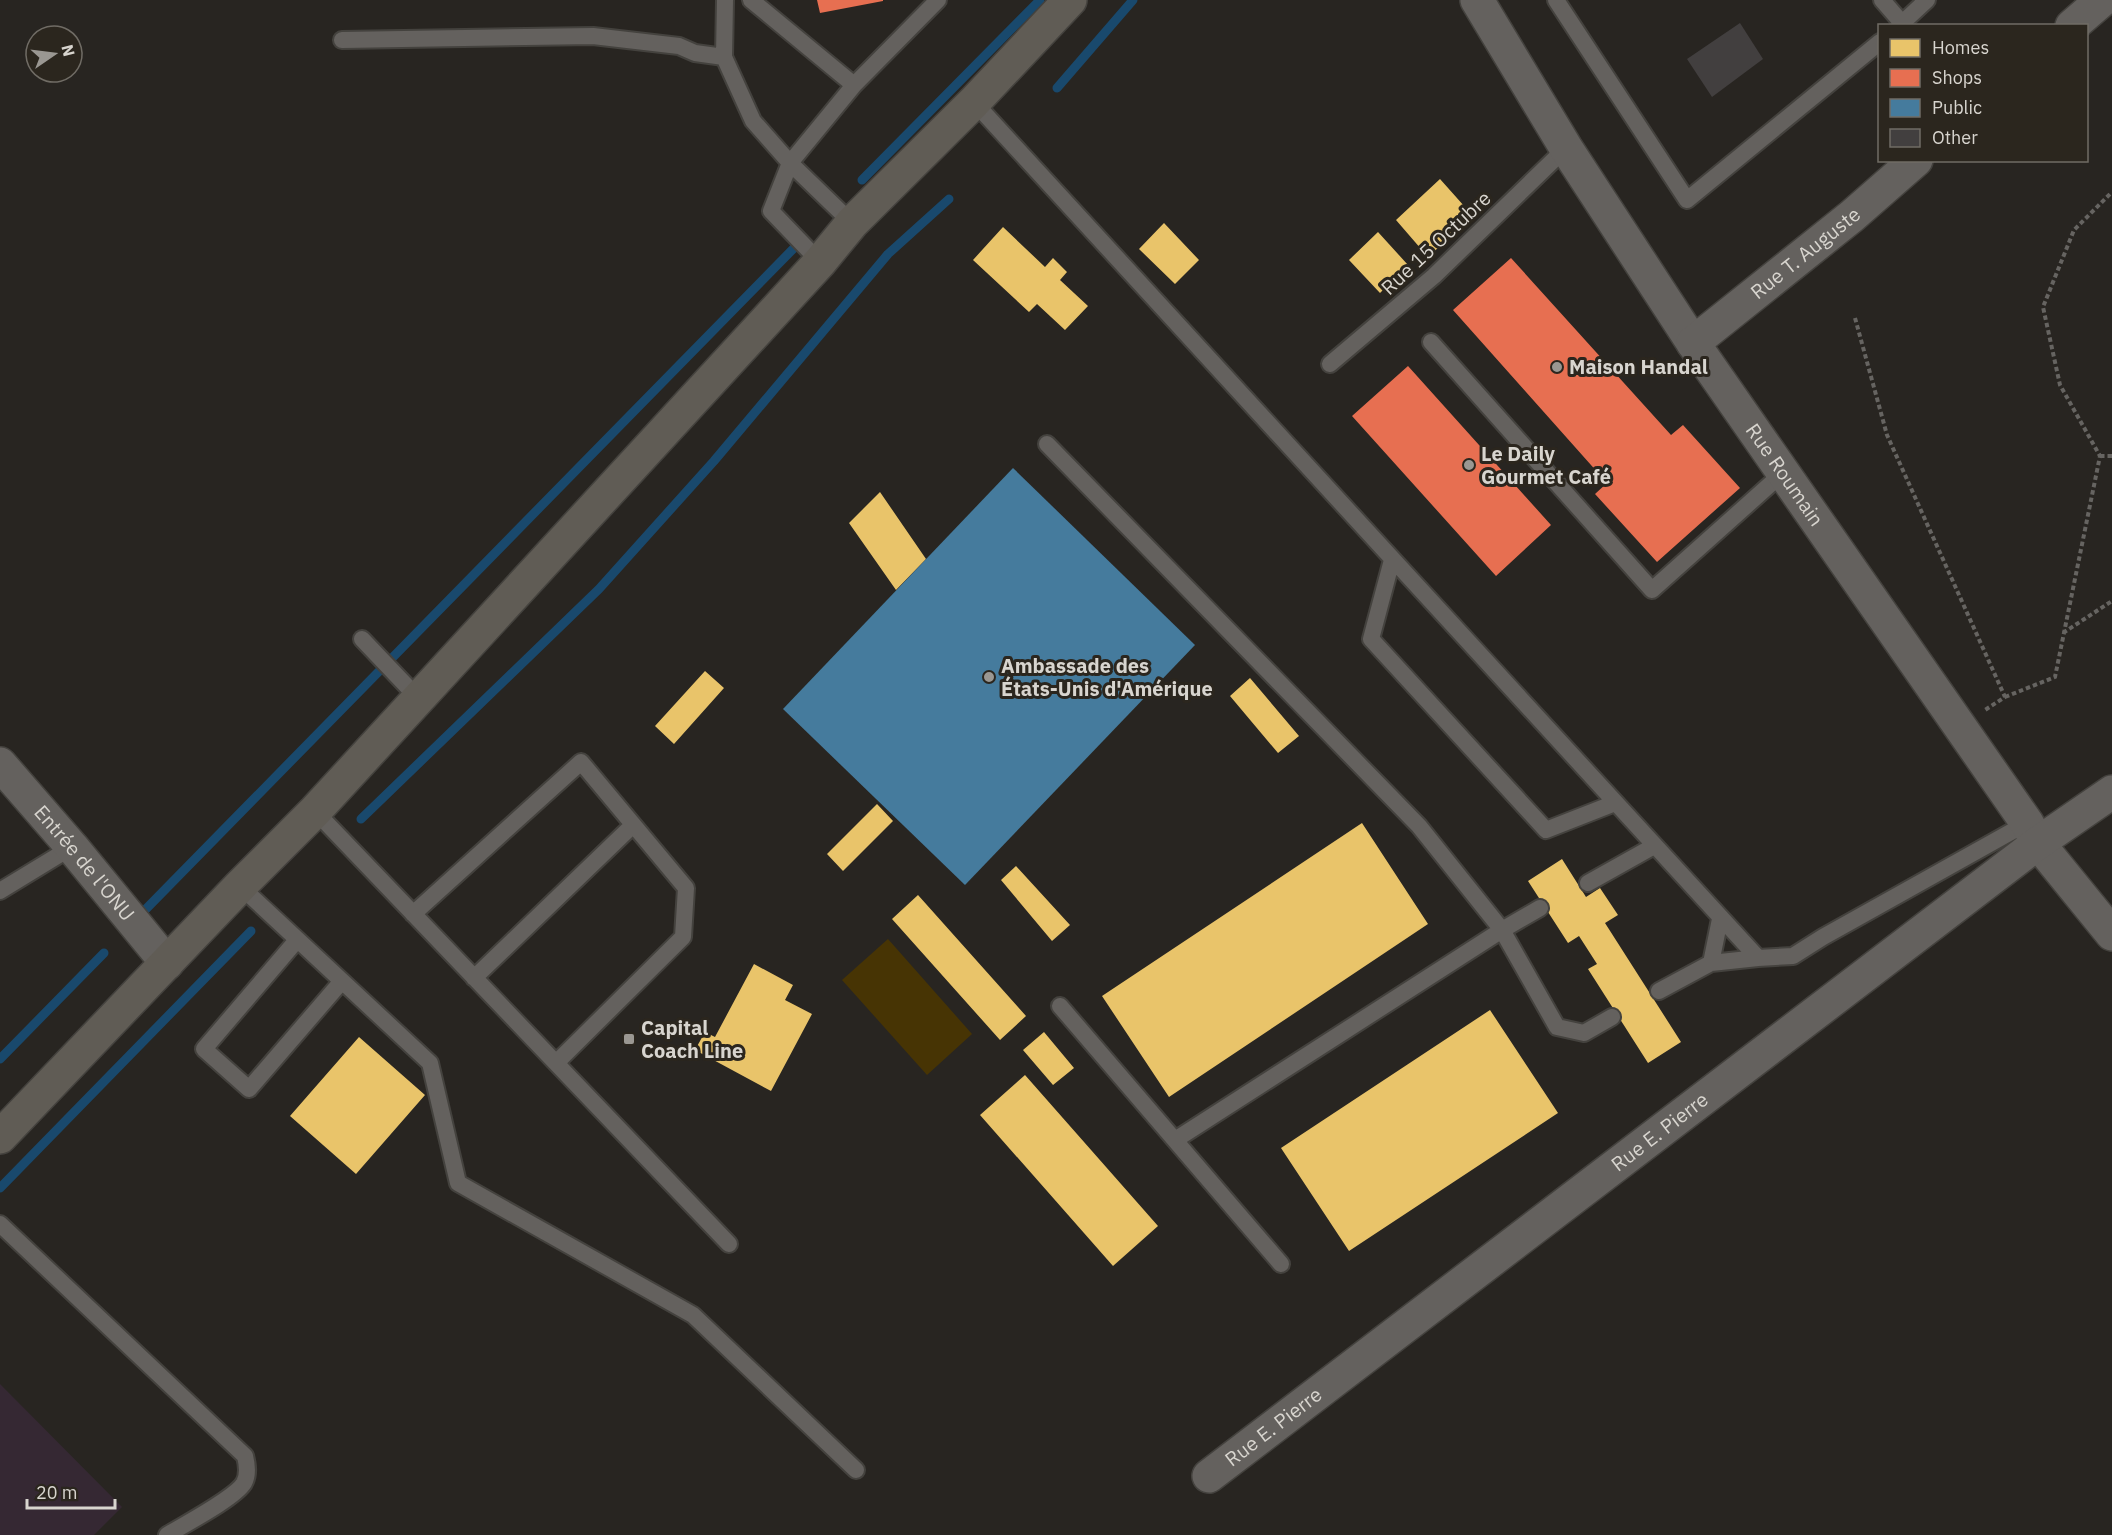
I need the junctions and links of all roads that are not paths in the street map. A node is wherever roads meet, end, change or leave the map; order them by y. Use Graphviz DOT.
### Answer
graph roads {
  1 [pos="725,0"];
  2 [pos="751,0"];
  3 [pos="938,0"];
  4 [pos="1070,0"];
  5 [pos="1477,0"];
  6 [pos="1556,0"];
  7 [pos="1882,0"];
  8 [pos="1927,0"];
  9 [pos="2102,0"];
  10 [pos="1901,24"];
  11 [pos="2074,24"];
  12 [pos="342,40"];
  13 [pos="1878,44"];
  14 [pos="724,57"];
  15 [pos="854,85"];
  16 [pos="974,102"];
  17 [pos="1566,148"];
  18 [pos="1914,162"];
  19 [pos="790,163"];
  20 [pos="852,223"];
  21 [pos="820,262"];
  22 [pos="1431,342"];
  23 [pos="1693,343"];
  24 [pos="1330,364"];
  25 [pos="1047,444"];
  26 [pos="1784,472"];
  27 [pos="1392,560"];
  28 [pos="362,639"];
  29 [pos="419,699"];
  30 [pos="0,764"];
  31 [pos="2112,792"];
  32 [pos="1614,803"];
  33 [pos="315,812"];
  34 [pos="633,825"];
  35 [pos="2032,833"];
  36 [pos="1654,846"];
  37 [pos="72,847"];
  38 [pos="1588,882"];
  39 [pos="240,886"];
  40 [pos="0,891"];
  41 [pos="1540,908"];
  42 [pos="413,914"];
  43 [pos="1720,919"];
  44 [pos="1502,930"];
  45 [pos="2112,934"];
  46 [pos="297,940"];
  47 [pos="1758,958"];
  48 [pos="167,963"];
  49 [pos="1711,963"];
  50 [pos="474,978"];
  51 [pos="342,981"];
  52 [pos="1659,991"];
  53 [pos="1060,1006"];
  54 [pos="1612,1017"];
  55 [pos="556,1064"];
  56 [pos="0,1137"];
  57 [pos="1175,1140"];
  58 [pos="0,1224"];
  59 [pos="729,1244"];
  60 [pos="1281,1264"];
  61 [pos="856,1470"];
  62 [pos="1209,1476"];
  63 [pos="167,1535"];
  1 -- 14 [label="lane"];
  2 -- 15 [label="lane"];
  3 -- 15 [label="lane"];
  4 -- 16 [label="main road"];
  5 -- 17 [label="street, Rue Roumain"];
  6 -- 13 [label="lane"];
  7 -- 10 [label="lane"];
  8 -- 10 [label="lane"];
  9 -- 11 [label="street"];
  12 -- 14 [label="lane"];
  14 -- 19 [label="lane"];
  15 -- 19 [label="lane"];
  16 -- 20 [label="main road"];
  16 -- 27 [label="lane"];
  17 -- 23 [label="street, Rue Roumain"];
  17 -- 24 [label="lane, Rue 15 Octubre"];
  18 -- 23 [label="street, Rue T. Auguste"];
  19 -- 20 [label="lane"];
  19 -- 21 [label="lane"];
  20 -- 21 [label="main road"];
  21 -- 29 [label="main road"];
  22 -- 26 [label="lane"];
  23 -- 26 [label="street, Rue Roumain"];
  25 -- 44 [label="lane"];
  26 -- 35 [label="street, Rue Roumain"];
  27 -- 32 [label="lane"];
  27 -- 32 [label="lane"];
  28 -- 29 [label="lane"];
  29 -- 33 [label="main road"];
  30 -- 37 [label="street, Entrée de l'ONU"];
  31 -- 35 [label="street, Rue E. Pierre"];
  32 -- 36 [label="lane"];
  33 -- 39 [label="main road"];
  33 -- 42 [label="lane"];
  34 -- 42 [label="lane"];
  34 -- 50 [label="lane"];
  34 -- 55 [label="lane"];
  35 -- 45 [label="street, Rue Roumain"];
  35 -- 47 [label="lane"];
  35 -- 62 [label="street, Rue E. Pierre"];
  36 -- 38 [label="lane"];
  36 -- 43 [label="lane"];
  37 -- 40 [label="lane"];
  37 -- 48 [label="street, Entrée de l'ONU"];
  39 -- 46 [label="lane"];
  39 -- 48 [label="main road"];
  41 -- 44 [label="lane"];
  42 -- 50 [label="lane"];
  43 -- 47 [label="lane"];
  43 -- 49 [label="lane"];
  44 -- 54 [label="lane"];
  44 -- 57 [label="lane"];
  46 -- 51 [label="lane"];
  46 -- 51 [label="lane"];
  47 -- 49 [label="lane"];
  48 -- 56 [label="main road"];
  49 -- 52 [label="lane"];
  50 -- 55 [label="lane"];
  51 -- 61 [label="lane"];
  53 -- 57 [label="lane"];
  55 -- 59 [label="lane"];
  57 -- 60 [label="lane"];
  58 -- 63 [label="lane"];
}
